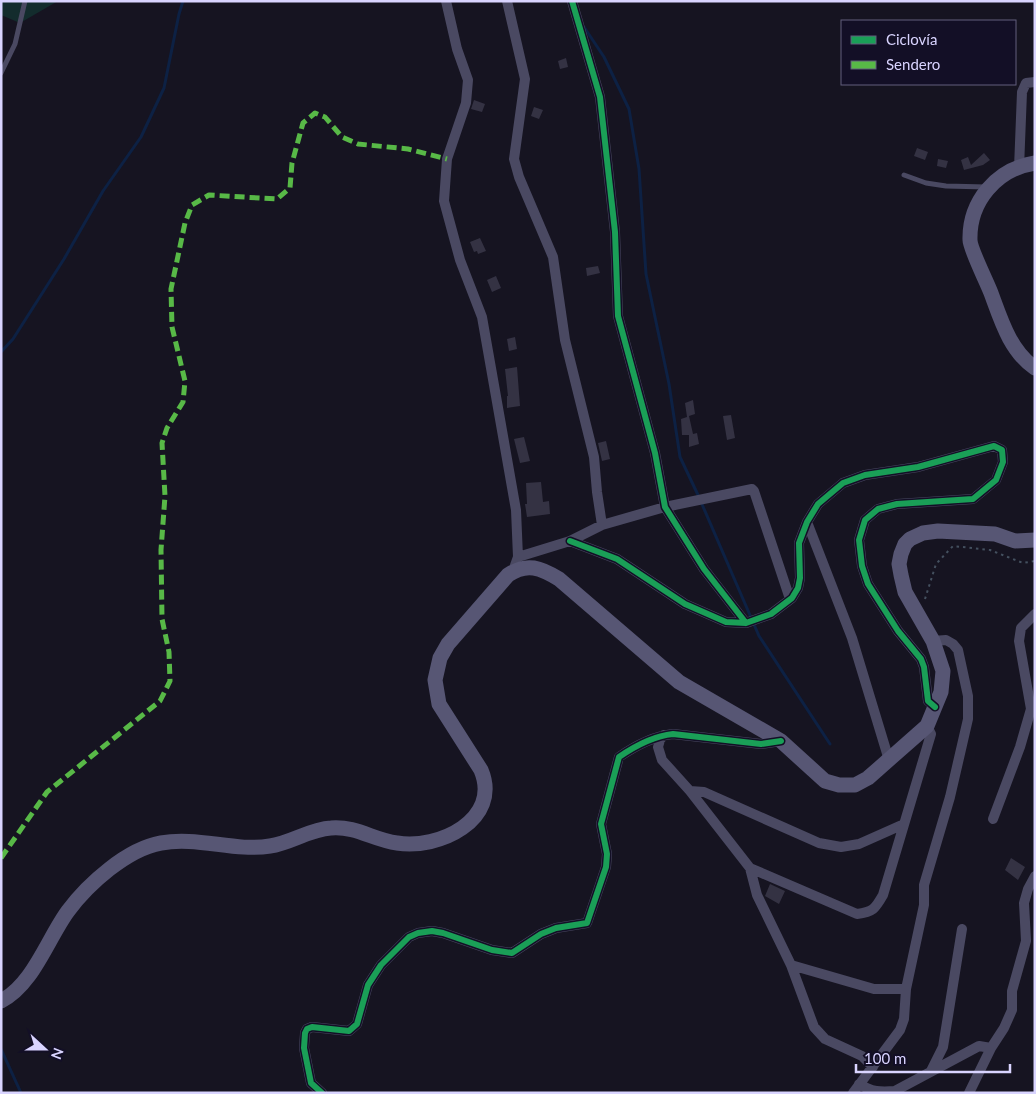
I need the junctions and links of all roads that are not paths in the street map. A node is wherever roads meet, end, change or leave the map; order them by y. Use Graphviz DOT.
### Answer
graph roads {
  1 [pos="25,1"];
  2 [pos="446,1"];
  3 [pos="507,1"];
  4 [pos="572,1"];
  5 [pos="1,73"];
  6 [pos="1035,82"];
  7 [pos="1035,163"];
  8 [pos="1019,168"];
  9 [pos="904,175"];
  10 [pos="989,188"];
  11 [pos="1035,368"];
  12 [pos="665,507"];
  13 [pos="807,522"];
  14 [pos="602,525"];
  15 [pos="1035,540"];
  16 [pos="570,541"];
  17 [pos="516,564"];
  18 [pos="790,599"];
  19 [pos="1035,614"];
  20 [pos="746,623"];
  21 [pos="933,641"];
  22 [pos="935,707"];
  23 [pos="928,726"];
  24 [pos="664,735"];
  25 [pos="781,741"];
  26 [pos="889,760"];
  27 [pos="690,791"];
  28 [pos="994,819"];
  29 [pos="904,824"];
  30 [pos="750,868"];
  31 [pos="1035,876"];
  32 [pos="962,929"];
  33 [pos="791,965"];
  34 [pos="906,989"];
  35 [pos="1,1001"];
  36 [pos="991,1048"];
  37 [pos="873,1067"];
  38 [pos="931,1071"];
  39 [pos="856,1089"];
  40 [pos="322,1093"];
  41 [pos="969,1093"];
  1 -- 5 [label="lane"];
  2 -- 17 [label="street"];
  3 -- 14 [label="street"];
  4 -- 12 [label="street"];
  6 -- 8 [label="street"];
  7 -- 8 [label="main road"];
  8 -- 10 [label="main road"];
  9 -- 10 [label="lane"];
  10 -- 11 [label="main road"];
  12 -- 14 [label="street"];
  12 -- 18 [label="street"];
  12 -- 20 [label="street"];
  13 -- 18 [label="street"];
  13 -- 22 [label="street"];
  13 -- 26 [label="street"];
  14 -- 16 [label="street"];
  15 -- 21 [label="main road"];
  16 -- 17 [label="street"];
  16 -- 20 [label="street"];
  17 -- 25 [label="main road"];
  17 -- 35 [label="main road"];
  18 -- 20 [label="street"];
  19 -- 28 [label="street"];
  21 -- 22 [label="main road"];
  21 -- 34 [label="street"];
  22 -- 23 [label="main road"];
  23 -- 26 [label="main road"];
  23 -- 29 [label="street"];
  24 -- 25 [label="street"];
  24 -- 27 [label="street"];
  24 -- 40 [label="street"];
  25 -- 26 [label="main road"];
  27 -- 29 [label="street"];
  27 -- 30 [label="street"];
  29 -- 30 [label="street"];
  30 -- 33 [label="street"];
  31 -- 36 [label="street"];
  32 -- 38 [label="street"];
  33 -- 34 [label="street"];
  33 -- 37 [label="street"];
  34 -- 37 [label="street"];
  36 -- 38 [label="street"];
  36 -- 41 [label="street"];
  37 -- 39 [label="street"];
  38 -- 39 [label="street"];
}
